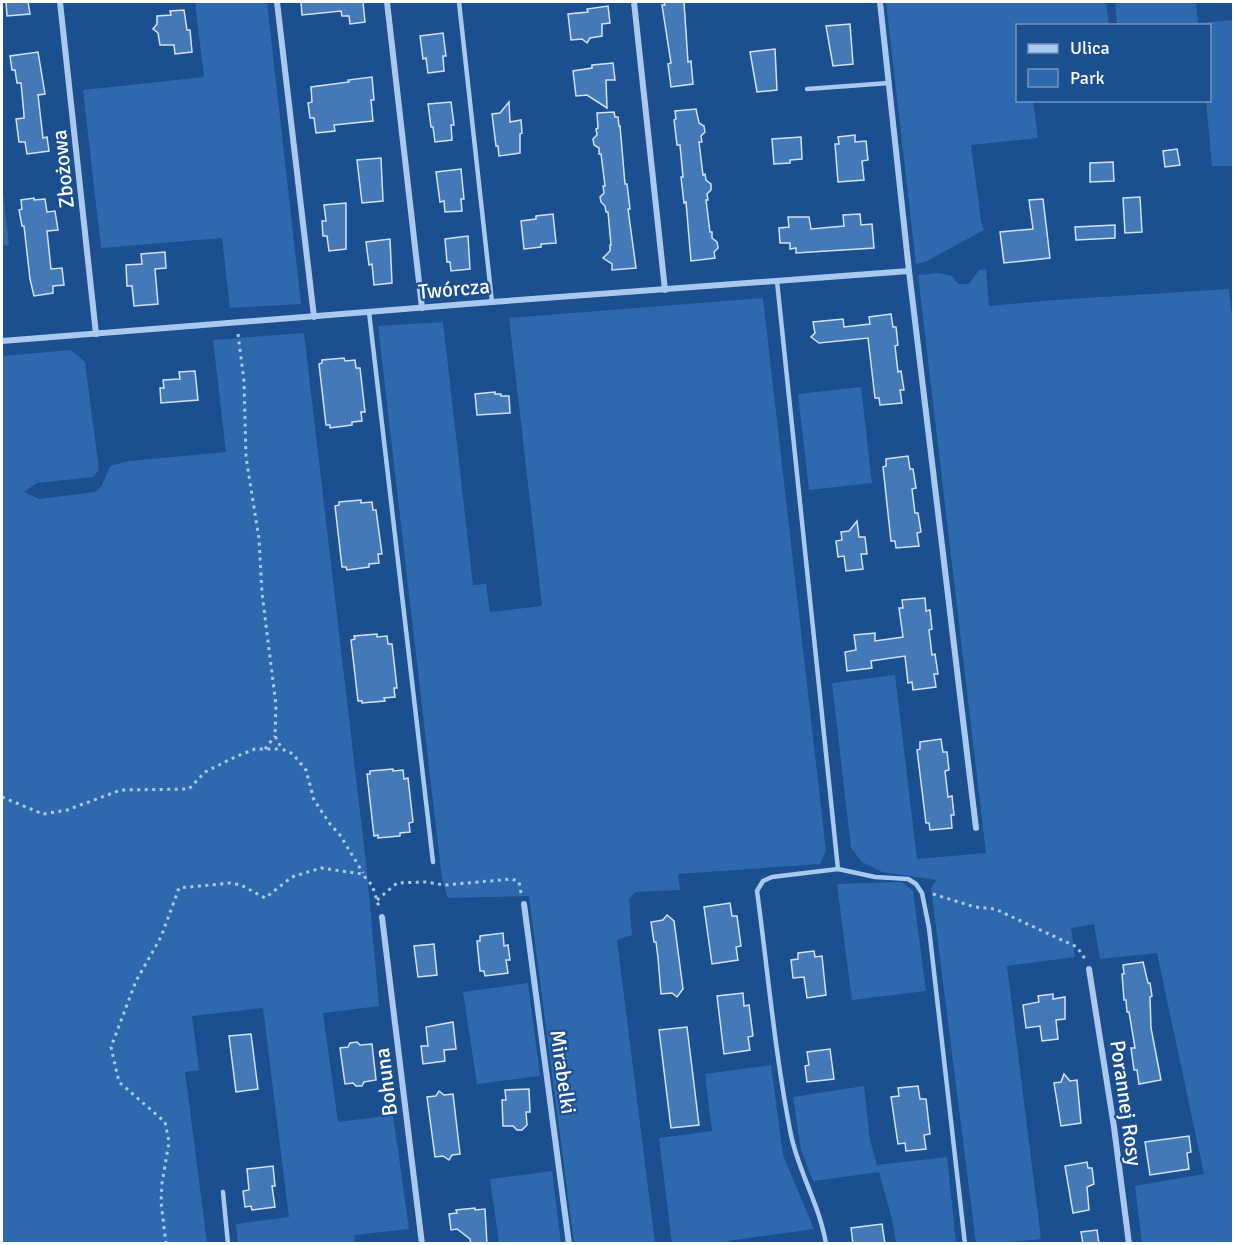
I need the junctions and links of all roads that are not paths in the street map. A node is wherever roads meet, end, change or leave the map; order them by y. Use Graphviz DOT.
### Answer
graph roads {
  1 [pos="60,2"];
  2 [pos="277,2"];
  3 [pos="387,2"];
  4 [pos="459,2"];
  5 [pos="634,2"];
  6 [pos="880,2"];
  7 [pos="889,82"];
  8 [pos="807,89"];
  9 [pos="909,272"];
  10 [pos="777,281"];
  11 [pos="665,290"];
  12 [pos="492,302"];
  13 [pos="422,308"];
  14 [pos="369,312"];
  15 [pos="314,317"];
  16 [pos="96,334"];
  17 [pos="2,341"];
  18 [pos="976,828"];
  19 [pos="433,862"];
  20 [pos="838,869"];
  21 [pos="524,904"];
  22 [pos="382,917"];
  23 [pos="1089,969"];
  24 [pos="223,1192"];
  25 [pos="228,1244"];
  26 [pos="422,1244"];
  27 [pos="569,1244"];
  28 [pos="826,1244"];
  29 [pos="965,1244"];
  30 [pos="1129,1244"];
  1 -- 16 [label="street, Zbożowa"];
  2 -- 15 [label="street"];
  3 -- 13 [label="street"];
  4 -- 12 [label="lane"];
  5 -- 11 [label="street"];
  6 -- 7 [label="street"];
  7 -- 8 [label="lane"];
  7 -- 9 [label="street"];
  9 -- 10 [label="street, Twórcza"];
  9 -- 18 [label="street"];
  10 -- 11 [label="street, Twórcza"];
  10 -- 20 [label="lane"];
  11 -- 12 [label="street, Twórcza"];
  12 -- 13 [label="street, Twórcza"];
  13 -- 14 [label="street, Twórcza"];
  14 -- 15 [label="street, Twórcza"];
  14 -- 19 [label="lane"];
  15 -- 16 [label="street, Twórcza"];
  16 -- 17 [label="street, Twórcza"];
  20 -- 28 [label="lane"];
  20 -- 29 [label="lane"];
  21 -- 27 [label="street, Mirabelki"];
  22 -- 26 [label="street, Bohuna"];
  23 -- 30 [label="street, Porannej Rosy"];
  24 -- 25 [label="lane"];
}
